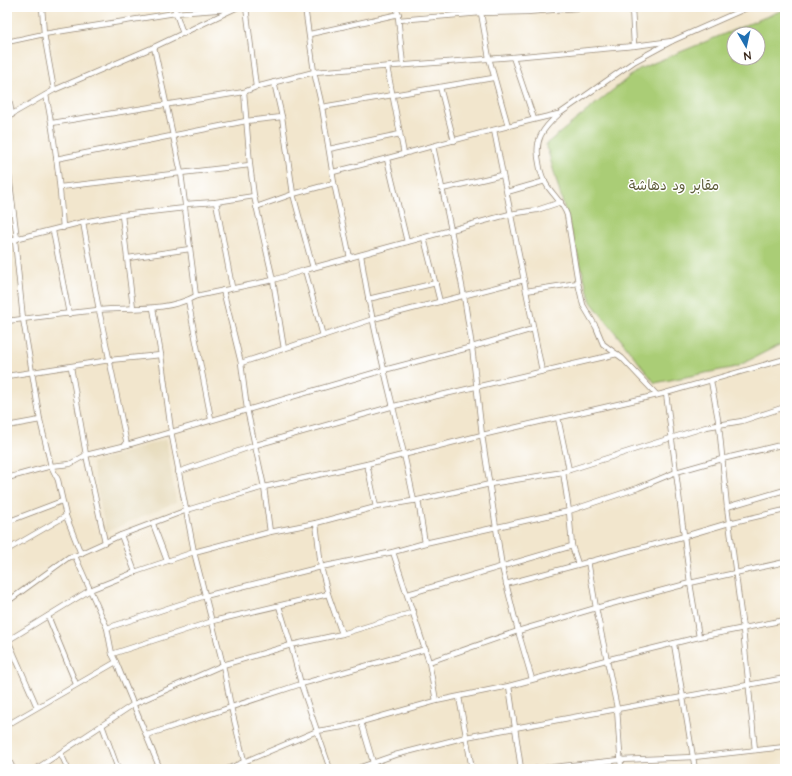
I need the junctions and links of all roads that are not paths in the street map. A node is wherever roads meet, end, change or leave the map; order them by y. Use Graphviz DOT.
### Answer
graph roads {
  1 [pos="42,7"];
  2 [pos="174,7"];
  3 [pos="246,7"];
  4 [pos="305,7"];
  5 [pos="398,7"];
  6 [pos="590,7"];
  7 [pos="632,7"];
  8 [pos="749,7"];
  9 [pos="236,8"];
  10 [pos="527,10"];
  11 [pos="175,13"];
  12 [pos="480,13"];
  13 [pos="399,14"];
  14 [pos="399,20"];
  15 [pos="44,34"];
  16 [pos="182,34"];
  17 [pos="310,34"];
  18 [pos="672,41"];
  19 [pos="7,42"];
  20 [pos="634,46"];
  21 [pos="154,47"];
  22 [pos="513,57"];
  23 [pos="489,58"];
  24 [pos="403,65"];
  25 [pos="387,67"];
  26 [pos="314,72"];
  27 [pos="494,78"];
  28 [pos="274,82"];
  29 [pos="256,87"];
  30 [pos="440,87"];
  31 [pos="7,89"];
  32 [pos="54,90"];
  33 [pos="244,92"];
  34 [pos="46,95"];
  35 [pos="393,95"];
  36 [pos="165,104"];
  37 [pos="322,106"];
  38 [pos="559,114"];
  39 [pos="12,115"];
  40 [pos="282,117"];
  41 [pos="7,118"];
  42 [pos="534,119"];
  43 [pos="246,121"];
  44 [pos="52,123"];
  45 [pos="508,126"];
  46 [pos="494,130"];
  47 [pos="400,134"];
  48 [pos="172,136"];
  49 [pos="454,141"];
  50 [pos="434,146"];
  51 [pos="329,149"];
  52 [pos="404,154"];
  53 [pos="7,159"];
  54 [pos="56,159"];
  55 [pos="387,159"];
  56 [pos="250,165"];
  57 [pos="333,172"];
  58 [pos="180,173"];
  59 [pos="502,175"];
  60 [pos="545,181"];
  61 [pos="334,183"];
  62 [pos="60,187"];
  63 [pos="442,189"];
  64 [pos="507,192"];
  65 [pos="294,194"];
  66 [pos="254,196"];
  67 [pos="216,202"];
  68 [pos="561,202"];
  69 [pos="185,206"];
  70 [pos="256,207"];
  71 [pos="510,214"];
  72 [pos="122,215"];
  73 [pos="83,222"];
  74 [pos="63,228"];
  75 [pos="452,230"];
  76 [pos="53,231"];
  77 [pos="424,238"];
  78 [pos="16,239"];
  79 [pos="7,241"];
  80 [pos="407,242"];
  81 [pos="190,249"];
  82 [pos="361,255"];
  83 [pos="128,258"];
  84 [pos="350,258"];
  85 [pos="313,268"];
  86 [pos="305,270"];
  87 [pos="273,280"];
  88 [pos="524,280"];
  89 [pos="436,283"];
  90 [pos="578,283"];
  91 [pos="232,287"];
  92 [pos="223,290"];
  93 [pos="526,291"];
  94 [pos="196,296"];
  95 [pos="464,296"];
  96 [pos="368,299"];
  97 [pos="188,300"];
  98 [pos="440,302"];
  99 [pos="133,308"];
  100 [pos="153,308"];
  101 [pos="99,310"];
  102 [pos="69,314"];
  103 [pos="23,319"];
  104 [pos="373,319"];
  105 [pos="7,322"];
  106 [pos="533,329"];
  107 [pos="323,336"];
  108 [pos="472,347"];
  109 [pos="284,350"];
  110 [pos="617,354"];
  111 [pos="161,355"];
  112 [pos="785,359"];
  113 [pos="110,360"];
  114 [pos="241,363"];
  115 [pos="71,367"];
  116 [pos="384,370"];
  117 [pos="542,371"];
  118 [pos="33,373"];
  119 [pos="7,376"];
  120 [pos="711,381"];
  121 [pos="476,386"];
  122 [pos="666,393"];
  123 [pos="657,395"];
  124 [pos="394,406"];
  125 [pos="785,407"];
  126 [pos="247,409"];
  127 [pos="558,418"];
  128 [pos="40,420"];
  129 [pos="211,420"];
  130 [pos="719,425"];
  131 [pos="7,426"];
  132 [pos="171,431"];
  133 [pos="482,435"];
  134 [pos="673,437"];
  135 [pos="785,444"];
  136 [pos="127,445"];
  137 [pos="256,445"];
  138 [pos="86,455"];
  139 [pos="405,455"];
  140 [pos="722,459"];
  141 [pos="367,464"];
  142 [pos="51,466"];
  143 [pos="570,470"];
  144 [pos="178,472"];
  145 [pos="563,472"];
  146 [pos="676,472"];
  147 [pos="7,478"];
  148 [pos="490,484"];
  149 [pos="264,487"];
  150 [pos="785,490"];
  151 [pos="416,500"];
  152 [pos="62,501"];
  153 [pos="376,507"];
  154 [pos="727,507"];
  155 [pos="187,510"];
  156 [pos="785,510"];
  157 [pos="569,511"];
  158 [pos="66,516"];
  159 [pos="7,522"];
  160 [pos="316,523"];
  161 [pos="729,523"];
  162 [pos="153,524"];
  163 [pos="496,527"];
  164 [pos="270,532"];
  165 [pos="121,535"];
  166 [pos="685,536"];
  167 [pos="104,542"];
  168 [pos="425,543"];
  169 [pos="572,546"];
  170 [pos="7,550"];
  171 [pos="194,552"];
  172 [pos="393,552"];
  173 [pos="81,554"];
  174 [pos="75,556"];
  175 [pos="167,561"];
  176 [pos="588,562"];
  177 [pos="785,562"];
  178 [pos="578,564"];
  179 [pos="322,567"];
  180 [pos="502,567"];
  181 [pos="135,572"];
  182 [pos="736,574"];
  183 [pos="690,583"];
  184 [pos="506,584"];
  185 [pos="90,590"];
  186 [pos="328,594"];
  187 [pos="408,594"];
  188 [pos="206,596"];
  189 [pos="7,602"];
  190 [pos="279,606"];
  191 [pos="596,608"];
  192 [pos="414,612"];
  193 [pos="48,616"];
  194 [pos="784,620"];
  195 [pos="213,621"];
  196 [pos="107,628"];
  197 [pos="743,629"];
  198 [pos="518,631"];
  199 [pos="342,634"];
  200 [pos="785,636"];
  201 [pos="699,637"];
  202 [pos="7,640"];
  203 [pos="674,644"];
  204 [pos="291,645"];
  205 [pos="426,649"];
  206 [pos="112,654"];
  207 [pos="606,660"];
  208 [pos="116,662"];
  209 [pos="429,662"];
  210 [pos="223,665"];
  211 [pos="785,678"];
  212 [pos="532,679"];
  213 [pos="76,684"];
  214 [pos="301,684"];
  215 [pos="749,684"];
  216 [pos="509,686"];
  217 [pos="459,697"];
  218 [pos="683,698"];
  219 [pos="436,701"];
  220 [pos="134,704"];
  221 [pos="36,707"];
  222 [pos="231,707"];
  223 [pos="617,708"];
  224 [pos="361,722"];
  225 [pos="7,725"];
  226 [pos="102,725"];
  227 [pos="515,727"];
  228 [pos="317,731"];
  229 [pos="147,735"];
  230 [pos="466,737"];
  231 [pos="785,747"];
  232 [pos="756,750"];
  233 [pos="61,754"];
  234 [pos="7,756"];
  235 [pos="694,757"];
  236 [pos="620,760"];
  237 [pos="244,761"];
  238 [pos="373,762"];
  239 [pos="566,767"];
  240 [pos="13,769"];
  241 [pos="36,769"];
  242 [pos="68,769"];
  243 [pos="118,769"];
  244 [pos="160,769"];
  245 [pos="227,769"];
  246 [pos="246,769"];
  247 [pos="330,769"];
  248 [pos="355,769"];
  249 [pos="375,769"];
  250 [pos="472,769"];
  251 [pos="521,769"];
  252 [pos="534,769"];
  253 [pos="621,769"];
  254 [pos="695,769"];
  1 -- 15 [label="street"];
  2 -- 11 [label="street"];
  3 -- 29 [label="street"];
  4 -- 17 [label="street"];
  5 -- 13 [label="street"];
  6 -- 10 [label="street"];
  7 -- 20 [label="street"];
  8 -- 18 [label="street"];
  9 -- 11 [label="street"];
  9 -- 16 [label="street"];
  10 -- 12 [label="street"];
  11 -- 15 [label="street"];
  11 -- 16 [label="street"];
  12 -- 14 [label="street"];
  12 -- 23 [label="street"];
  13 -- 14 [label="street"];
  13 -- 17 [label="street"];
  14 -- 24 [label="street"];
  15 -- 19 [label="street"];
  15 -- 32 [label="street"];
  16 -- 21 [label="street"];
  17 -- 26 [label="street"];
  18 -- 20 [label="street"];
  18 -- 38 [label="street"];
  20 -- 22 [label="street"];
  21 -- 32 [label="street"];
  21 -- 36 [label="street"];
  22 -- 23 [label="street"];
  22 -- 42 [label="street"];
  23 -- 24 [label="street"];
  23 -- 27 [label="street"];
  24 -- 25 [label="street"];
  25 -- 26 [label="street"];
  25 -- 35 [label="street"];
  26 -- 28 [label="street"];
  26 -- 37 [label="street"];
  27 -- 30 [label="street"];
  27 -- 45 [label="street"];
  28 -- 29 [label="street"];
  28 -- 40 [label="street"];
  29 -- 33 [label="street"];
  30 -- 35 [label="street"];
  30 -- 49 [label="street"];
  31 -- 39 [label="street"];
  32 -- 34 [label="street"];
  33 -- 36 [label="street"];
  33 -- 43 [label="street"];
  34 -- 39 [label="street"];
  34 -- 44 [label="street"];
  35 -- 37 [label="street"];
  35 -- 47 [label="street"];
  36 -- 44 [label="street"];
  36 -- 48 [label="street"];
  37 -- 51 [label="street"];
  38 -- 42 [label="street"];
  38 -- 60 [label="street"];
  39 -- 41 [label="street"];
  40 -- 43 [label="street"];
  40 -- 65 [label="street"];
  42 -- 45 [label="street"];
  43 -- 48 [label="street"];
  43 -- 56 [label="street"];
  44 -- 54 [label="street"];
  45 -- 46 [label="street"];
  46 -- 49 [label="street"];
  46 -- 59 [label="street"];
  47 -- 51 [label="street"];
  47 -- 52 [label="street"];
  48 -- 54 [label="street"];
  48 -- 58 [label="street"];
  49 -- 50 [label="street"];
  50 -- 52 [label="street"];
  50 -- 63 [label="street"];
  51 -- 57 [label="street"];
  52 -- 55 [label="street"];
  53 -- 78 [label="street"];
  54 -- 62 [label="street"];
  55 -- 57 [label="street"];
  55 -- 80 [label="street"];
  56 -- 58 [label="street"];
  56 -- 66 [label="street"];
  57 -- 61 [label="street"];
  58 -- 62 [label="street"];
  58 -- 69 [label="street"];
  59 -- 63 [label="street"];
  59 -- 64 [label="street"];
  60 -- 64 [label="street"];
  60 -- 68 [label="street"];
  61 -- 65 [label="street"];
  61 -- 84 [label="street"];
  62 -- 74 [label="street"];
  63 -- 75 [label="street"];
  64 -- 71 [label="street"];
  65 -- 70 [label="street"];
  65 -- 85 [label="street"];
  66 -- 67 [label="street"];
  66 -- 70 [label="street"];
  67 -- 69 [label="street"];
  67 -- 91 [label="street"];
  68 -- 71 [label="street"];
  68 -- 90 [label="street"];
  69 -- 72 [label="street"];
  69 -- 81 [label="street"];
  70 -- 87 [label="street"];
  71 -- 75 [label="street"];
  71 -- 88 [label="street"];
  72 -- 73 [label="street"];
  72 -- 83 [label="street"];
  73 -- 74 [label="street"];
  73 -- 101 [label="street"];
  74 -- 76 [label="street"];
  75 -- 77 [label="street"];
  75 -- 95 [label="street"];
  76 -- 78 [label="street"];
  76 -- 102 [label="street"];
  77 -- 80 [label="street"];
  77 -- 89 [label="street"];
  78 -- 79 [label="street"];
  78 -- 103 [label="street"];
  80 -- 82 [label="street"];
  81 -- 83 [label="street"];
  81 -- 94 [label="street"];
  82 -- 84 [label="street"];
  82 -- 96 [label="street"];
  83 -- 99 [label="street"];
  84 -- 85 [label="street"];
  85 -- 86 [label="street"];
  86 -- 87 [label="street"];
  86 -- 107 [label="street"];
  87 -- 91 [label="street"];
  87 -- 109 [label="street"];
  88 -- 93 [label="street"];
  88 -- 95 [label="street"];
  89 -- 96 [label="street"];
  89 -- 98 [label="street"];
  90 -- 93 [label="street"];
  90 -- 110 [label="street"];
  91 -- 92 [label="street"];
  92 -- 94 [label="street"];
  92 -- 114 [label="street"];
  93 -- 106 [label="street"];
  94 -- 97 [label="street"];
  95 -- 98 [label="street"];
  95 -- 108 [label="street"];
  96 -- 104 [label="street"];
  97 -- 100 [label="street"];
  97 -- 129 [label="street"];
  98 -- 104 [label="street"];
  99 -- 100 [label="street"];
  99 -- 101 [label="street"];
  100 -- 111 [label="street"];
  101 -- 102 [label="street"];
  101 -- 113 [label="street"];
  102 -- 103 [label="street"];
  103 -- 105 [label="street"];
  103 -- 118 [label="street"];
  104 -- 107 [label="street"];
  104 -- 116 [label="street"];
  106 -- 108 [label="street"];
  106 -- 117 [label="street"];
  107 -- 109 [label="street"];
  108 -- 116 [label="street"];
  108 -- 121 [label="street"];
  109 -- 114 [label="street"];
  110 -- 117 [label="street"];
  110 -- 123 [label="street"];
  111 -- 113 [label="street"];
  111 -- 132 [label="street"];
  112 -- 120 [label="street"];
  113 -- 115 [label="street"];
  113 -- 136 [label="street"];
  114 -- 126 [label="street"];
  115 -- 118 [label="street"];
  115 -- 138 [label="street"];
  116 -- 124 [label="street"];
  116 -- 126 [label="street"];
  117 -- 121 [label="street"];
  118 -- 119 [label="street"];
  118 -- 128 [label="street"];
  120 -- 122 [label="street"];
  120 -- 130 [label="street"];
  121 -- 124 [label="street"];
  121 -- 133 [label="street"];
  122 -- 123 [label="street"];
  122 -- 134 [label="street"];
  123 -- 127 [label="street"];
  124 -- 137 [label="street"];
  124 -- 139 [label="street"];
  125 -- 130 [label="street"];
  126 -- 129 [label="street"];
  126 -- 137 [label="street"];
  127 -- 133 [label="street"];
  127 -- 143 [label="street"];
  128 -- 131 [label="street"];
  128 -- 142 [label="street"];
  129 -- 132 [label="street"];
  130 -- 134 [label="street"];
  130 -- 140 [label="street"];
  132 -- 136 [label="street"];
  132 -- 144 [label="street"];
  133 -- 139 [label="street"];
  133 -- 148 [label="street"];
  134 -- 143 [label="street"];
  134 -- 146 [label="street"];
  135 -- 140 [label="street"];
  136 -- 138 [label="street"];
  137 -- 144 [label="street"];
  137 -- 149 [label="street"];
  138 -- 142 [label="street"];
  138 -- 167 [label="street"];
  139 -- 141 [label="street"];
  139 -- 151 [label="street"];
  140 -- 146 [label="street"];
  140 -- 154 [label="street"];
  141 -- 149 [label="street"];
  141 -- 153 [label="street"];
  142 -- 147 [label="street"];
  142 -- 152 [label="street"];
  143 -- 145 [label="street"];
  144 -- 155 [label="street"];
  145 -- 148 [label="street"];
  145 -- 157 [label="street"];
  146 -- 157 [label="street"];
  146 -- 166 [label="street"];
  148 -- 151 [label="street"];
  148 -- 163 [label="street"];
  149 -- 155 [label="street"];
  149 -- 164 [label="street"];
  150 -- 154 [label="street"];
  151 -- 153 [label="street"];
  151 -- 168 [label="street"];
  152 -- 158 [label="street"];
  152 -- 159 [label="street"];
  153 -- 160 [label="street"];
  154 -- 161 [label="street"];
  155 -- 162 [label="street"];
  155 -- 171 [label="street"];
  156 -- 161 [label="street"];
  157 -- 163 [label="street"];
  157 -- 169 [label="street"];
  158 -- 170 [label="street"];
  158 -- 173 [label="street"];
  160 -- 164 [label="street"];
  160 -- 179 [label="street"];
  161 -- 166 [label="street"];
  161 -- 182 [label="street"];
  162 -- 165 [label="street"];
  162 -- 175 [label="street"];
  163 -- 168 [label="street"];
  163 -- 180 [label="street"];
  164 -- 171 [label="street"];
  165 -- 167 [label="street"];
  165 -- 181 [label="street"];
  166 -- 176 [label="street"];
  166 -- 183 [label="street"];
  167 -- 173 [label="street"];
  168 -- 172 [label="street"];
  169 -- 178 [label="street"];
  169 -- 180 [label="street"];
  171 -- 175 [label="street"];
  171 -- 188 [label="street"];
  172 -- 179 [label="street"];
  172 -- 187 [label="street"];
  173 -- 174 [label="street"];
  174 -- 185 [label="street"];
  174 -- 189 [label="street"];
  175 -- 181 [label="street"];
  176 -- 178 [label="street"];
  176 -- 191 [label="street"];
  177 -- 182 [label="street"];
  178 -- 184 [label="street"];
  179 -- 186 [label="street"];
  179 -- 188 [label="street"];
  180 -- 184 [label="street"];
  180 -- 187 [label="street"];
  181 -- 185 [label="street"];
  182 -- 183 [label="street"];
  182 -- 197 [label="street"];
  183 -- 191 [label="street"];
  183 -- 201 [label="street"];
  184 -- 198 [label="street"];
  185 -- 193 [label="street"];
  185 -- 196 [label="street"];
  186 -- 190 [label="street"];
  186 -- 199 [label="street"];
  187 -- 192 [label="street"];
  188 -- 195 [label="street"];
  188 -- 196 [label="street"];
  190 -- 195 [label="street"];
  190 -- 204 [label="street"];
  191 -- 198 [label="street"];
  191 -- 207 [label="street"];
  192 -- 199 [label="street"];
  192 -- 205 [label="street"];
  193 -- 202 [label="street"];
  193 -- 213 [label="street"];
  194 -- 197 [label="street"];
  194 -- 200 [label="street"];
  195 -- 206 [label="street"];
  195 -- 210 [label="street"];
  196 -- 206 [label="street"];
  197 -- 201 [label="street"];
  197 -- 215 [label="street"];
  198 -- 209 [label="street"];
  198 -- 212 [label="street"];
  199 -- 204 [label="street"];
  201 -- 203 [label="street"];
  202 -- 221 [label="street"];
  203 -- 207 [label="street"];
  203 -- 218 [label="street"];
  204 -- 210 [label="street"];
  204 -- 214 [label="street"];
  205 -- 209 [label="street"];
  205 -- 214 [label="street"];
  206 -- 208 [label="street"];
  207 -- 212 [label="street"];
  207 -- 223 [label="street"];
  208 -- 213 [label="street"];
  208 -- 220 [label="street"];
  209 -- 219 [label="street"];
  210 -- 220 [label="street"];
  210 -- 222 [label="street"];
  211 -- 215 [label="street"];
  212 -- 216 [label="street"];
  213 -- 221 [label="street"];
  214 -- 222 [label="street"];
  214 -- 228 [label="street"];
  215 -- 218 [label="street"];
  215 -- 232 [label="street"];
  216 -- 217 [label="street"];
  216 -- 227 [label="street"];
  217 -- 219 [label="street"];
  217 -- 230 [label="street"];
  218 -- 223 [label="street"];
  218 -- 235 [label="street"];
  219 -- 224 [label="street"];
  220 -- 226 [label="street"];
  220 -- 229 [label="street"];
  221 -- 225 [label="street"];
  222 -- 229 [label="street"];
  222 -- 237 [label="street"];
  223 -- 227 [label="street"];
  223 -- 236 [label="street"];
  224 -- 228 [label="street"];
  224 -- 238 [label="street"];
  226 -- 233 [label="street"];
  226 -- 243 [label="street"];
  227 -- 230 [label="street"];
  227 -- 251 [label="street"];
  228 -- 237 [label="street"];
  228 -- 247 [label="street"];
  229 -- 244 [label="street"];
  230 -- 238 [label="street"];
  230 -- 250 [label="street"];
  231 -- 232 [label="street"];
  232 -- 235 [label="street"];
  233 -- 241 [label="street"];
  233 -- 242 [label="street"];
  234 -- 240 [label="street"];
  235 -- 236 [label="street"];
  235 -- 254 [label="street"];
  236 -- 239 [label="street"];
  236 -- 253 [label="street"];
  237 -- 245 [label="street"];
  237 -- 246 [label="street"];
  238 -- 248 [label="street"];
  238 -- 249 [label="street"];
  239 -- 252 [label="street"];
}
